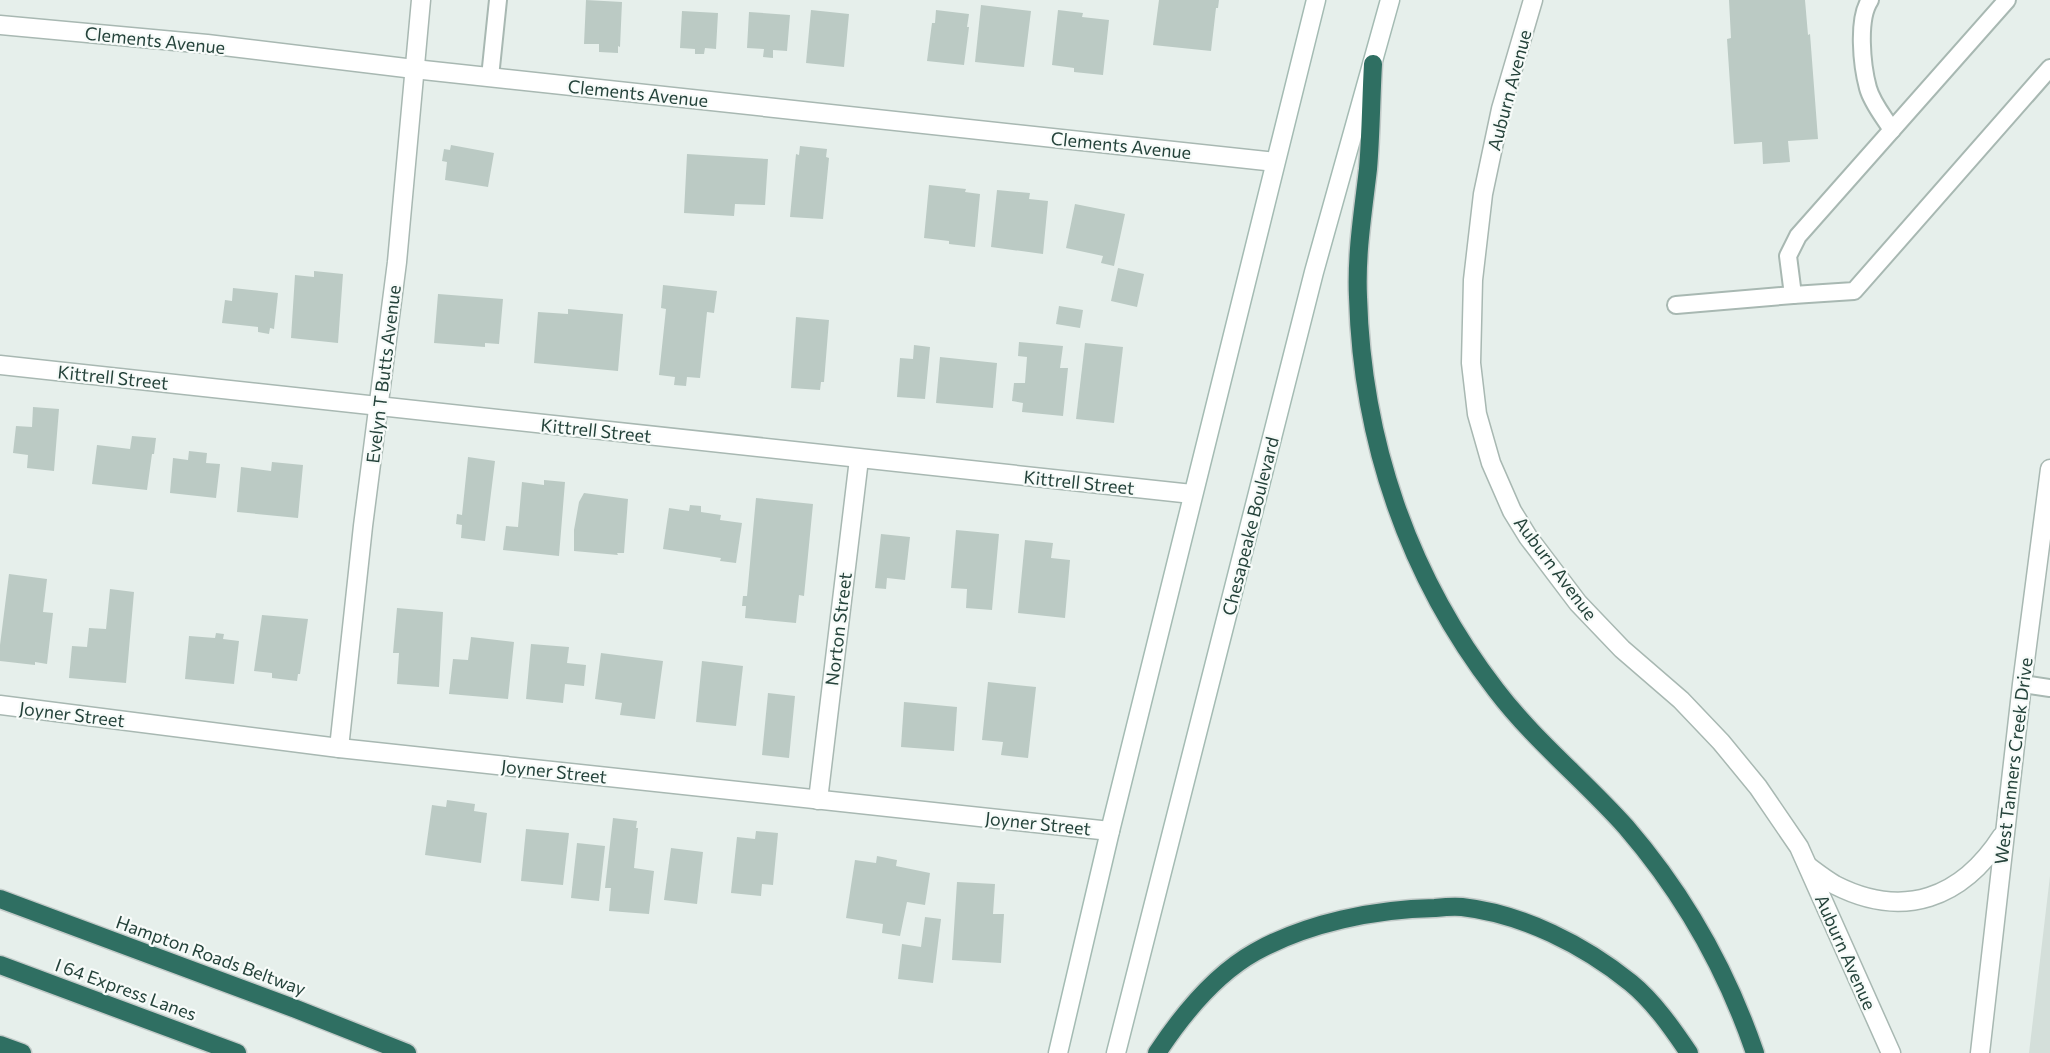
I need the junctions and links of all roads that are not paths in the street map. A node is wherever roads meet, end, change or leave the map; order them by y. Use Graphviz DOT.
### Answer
graph roads {
  1 [pos="420,0"];
  2 [pos="498,0"];
  3 [pos="1316,0"];
  4 [pos="1390,0"];
  5 [pos="1533,0"];
  6 [pos="1870,0"];
  7 [pos="2007,0"];
  8 [pos="0,25"];
  9 [pos="1373,64"];
  10 [pos="2050,68"];
  11 [pos="414,69"];
  12 [pos="490,77"];
  13 [pos="1892,130"];
  14 [pos="1275,162"];
  15 [pos="1792,296"];
  16 [pos="1676,304"];
  17 [pos="0,365"];
  18 [pos="379,407"];
  19 [pos="859,459"];
  20 [pos="2050,469"];
  21 [pos="1192,494"];
  22 [pos="2022,684"];
  23 [pos="2050,688"];
  24 [pos="0,705"];
  25 [pos="339,748"];
  26 [pos="818,800"];
  27 [pos="1110,831"];
  28 [pos="2005,832"];
  29 [pos="1807,866"];
  30 [pos="0,899"];
  31 [pos="0,965"];
  32 [pos="0,1045"];
  33 [pos="22,1053"];
  34 [pos="237,1053"];
  35 [pos="407,1053"];
  36 [pos="1058,1053"];
  37 [pos="1116,1053"];
  38 [pos="1157,1053"];
  39 [pos="1689,1053"];
  40 [pos="1755,1053"];
  41 [pos="1891,1053"];
  42 [pos="1980,1053"];
  1 -- 11 [label="street, Evelyn T Butts Avenue"];
  2 -- 12 [label="lane"];
  3 -- 14 [label="street"];
  4 -- 9 [label="street, Chesapeake Boulevard"];
  5 -- 29 [label="street, Auburn Avenue"];
  6 -- 13 [label="lane"];
  7 -- 13 [label="lane"];
  8 -- 11 [label="street, Clements Avenue"];
  9 -- 37 [label="street, Chesapeake Boulevard"];
  9 -- 40 [label="highway"];
  10 -- 15 [label="lane"];
  11 -- 12 [label="street, Clements Avenue"];
  11 -- 18 [label="street, Evelyn T Butts Avenue"];
  12 -- 14 [label="street, Clements Avenue"];
  13 -- 15 [label="lane"];
  14 -- 21 [label="street"];
  15 -- 16 [label="lane"];
  17 -- 18 [label="street, Kittrell Street"];
  18 -- 19 [label="street, Kittrell Street"];
  18 -- 25 [label="street, Evelyn T Butts Avenue"];
  19 -- 21 [label="street, Kittrell Street"];
  19 -- 26 [label="street, Norton Street"];
  20 -- 22 [label="street, West Tanners Creek Drive"];
  21 -- 27 [label="street"];
  22 -- 23 [label="lane"];
  22 -- 28 [label="street, West Tanners Creek Drive"];
  24 -- 25 [label="street, Joyner Street"];
  25 -- 26 [label="street, Joyner Street"];
  26 -- 27 [label="street, Joyner Street"];
  27 -- 36 [label="street"];
  28 -- 29 [label="street"];
  28 -- 42 [label="street, West Tanners Creek Drive"];
  29 -- 41 [label="street, Auburn Avenue"];
  30 -- 35 [label="highway, Hampton Roads Beltway"];
  31 -- 34 [label="highway, I 64 Express Lanes"];
  32 -- 33 [label="highway"];
  38 -- 39 [label="highway"];
}
